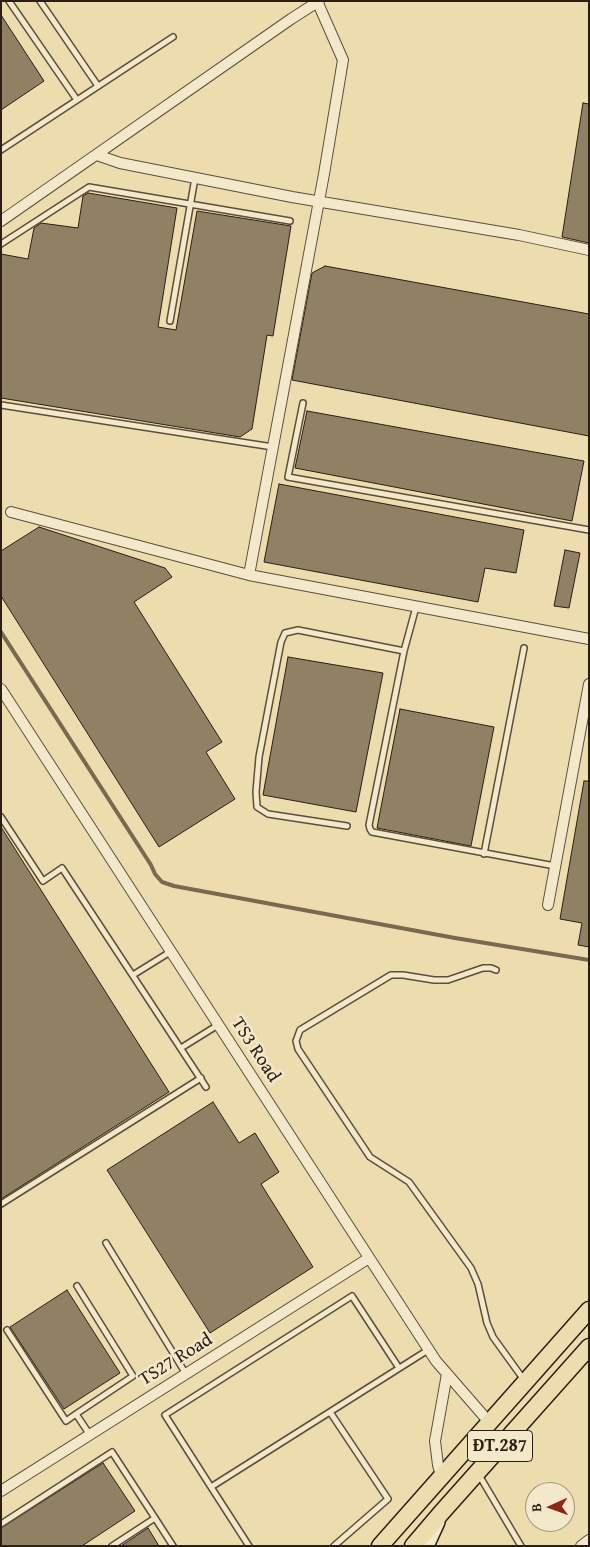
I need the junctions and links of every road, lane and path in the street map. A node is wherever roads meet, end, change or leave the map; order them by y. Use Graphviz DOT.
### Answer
graph roads {
  1 [pos="9,1"];
  2 [pos="40,1"];
  3 [pos="318,2"];
  4 [pos="173,37"];
  5 [pos="98,86"];
  6 [pos="77,100"];
  7 [pos="1,150"];
  8 [pos="97,155"];
  9 [pos="195,178"];
  10 [pos="319,201"];
  11 [pos="191,204"];
  12 [pos="1,221"];
  13 [pos="290,221"];
  14 [pos="1,244"];
  15 [pos="589,250"];
  16 [pos="170,321"];
  17 [pos="303,403"];
  18 [pos="1,406"];
  19 [pos="273,448"];
  20 [pos="11,512"];
  21 [pos="589,530"];
  22 [pos="249,575"];
  23 [pos="416,607"];
  24 [pos="589,639"];
  25 [pos="524,648"];
  26 [pos="404,651"];
  27 [pos="589,684"];
  28 [pos="1,688"];
  29 [pos="1,817"];
  30 [pos="347,826"];
  31 [pos="484,854"];
  32 [pos="555,866"];
  33 [pos="548,906"];
  34 [pos="171,951"];
  35 [pos="496,970"];
  36 [pos="132,975"];
  37 [pos="218,1025"];
  38 [pos="181,1048"];
  39 [pos="200,1078"];
  40 [pos="206,1087"];
  41 [pos="1,1204"];
  42 [pos="106,1243"];
  43 [pos="369,1258"];
  44 [pos="77,1286"];
  45 [pos="589,1310"];
  46 [pos="7,1330"];
  47 [pos="589,1347"];
  48 [pos="428,1350"];
  49 [pos="399,1368"];
  50 [pos="186,1374"];
  51 [pos="447,1374"];
  52 [pos="526,1382"];
  53 [pos="330,1412"];
  54 [pos="76,1414"];
  55 [pos="490,1422"];
  56 [pos="90,1435"];
  57 [pos="507,1439"];
  58 [pos="478,1472"];
  59 [pos="441,1476"];
  60 [pos="211,1487"];
  61 [pos="1,1492"];
  62 [pos="442,1512"];
  63 [pos="155,1518"];
  64 [pos="1,1524"];
  65 [pos="589,1540"];
  66 [pos="112,1546"];
  67 [pos="173,1546"];
  68 [pos="249,1546"];
  69 [pos="334,1546"];
  70 [pos="380,1546"];
  71 [pos="414,1546"];
  72 [pos="426,1546"];
  73 [pos="521,1546"];
  74 [pos="581,1546"];
  1 -- 6 [label="lane"];
  2 -- 5 [label="lane"];
  3 -- 8 [label="street"];
  3 -- 10 [label="street"];
  4 -- 5 [label="lane"];
  5 -- 6 [label="lane"];
  6 -- 7 [label="lane"];
  8 -- 9 [label="street"];
  8 -- 12 [label="street"];
  9 -- 10 [label="street"];
  9 -- 11 [label="lane"];
  10 -- 15 [label="street"];
  10 -- 19 [label="street"];
  11 -- 13 [label="lane"];
  11 -- 14 [label="lane"];
  11 -- 16 [label="lane"];
  17 -- 21 [label="lane"];
  18 -- 19 [label="lane"];
  19 -- 22 [label="street"];
  20 -- 22 [label="street"];
  22 -- 23 [label="street"];
  23 -- 24 [label="street"];
  23 -- 26 [label="lane"];
  25 -- 31 [label="lane"];
  26 -- 30 [label="lane"];
  26 -- 31 [label="lane"];
  27 -- 32 [label="street"];
  28 -- 34 [label="street, TS3 Road"];
  29 -- 36 [label="lane"];
  31 -- 32 [label="lane"];
  32 -- 33 [label="street"];
  34 -- 36 [label="lane"];
  34 -- 37 [label="street, TS3 Road"];
  35 -- 52 [label="lane"];
  36 -- 38 [label="lane"];
  37 -- 38 [label="lane"];
  37 -- 43 [label="street, TS3 Road"];
  38 -- 39 [label="lane"];
  39 -- 40 [label="lane"];
  39 -- 41 [label="lane"];
  42 -- 50 [label="lane"];
  43 -- 48 [label="street, TS3 Road"];
  43 -- 50 [label="street, TS27 Road"];
  44 -- 54 [label="lane"];
  45 -- 52 [label="main road, ĐT.287"];
  46 -- 54 [label="lane"];
  47 -- 57 [label="main road, ĐT.287"];
  48 -- 49 [label="lane"];
  48 -- 51 [label="street, TS3 Road"];
  49 -- 53 [label="lane"];
  49 -- 60 [label="lane"];
  50 -- 56 [label="street, TS27 Road"];
  51 -- 55 [label="street, TS3 Road"];
  51 -- 59 [label="street"];
  52 -- 55 [label="main road, ĐT.287"];
  53 -- 60 [label="lane"];
  53 -- 69 [label="lane"];
  54 -- 56 [label="lane"];
  55 -- 57 [label="main road"];
  55 -- 59 [label="main road, ĐT.287"];
  56 -- 61 [label="street, TS27 Road"];
  57 -- 58 [label="main road, ĐT.287"];
  58 -- 62 [label="main road, ĐT.287"];
  58 -- 73 [label="lane"];
  59 -- 70 [label="main road, ĐT.287"];
  60 -- 68 [label="lane"];
  62 -- 71 [label="main road, ĐT.287"];
  62 -- 72 [label="main road"];
  63 -- 64 [label="lane"];
  63 -- 66 [label="lane"];
  63 -- 67 [label="lane"];
  65 -- 74 [label="street"];
}
